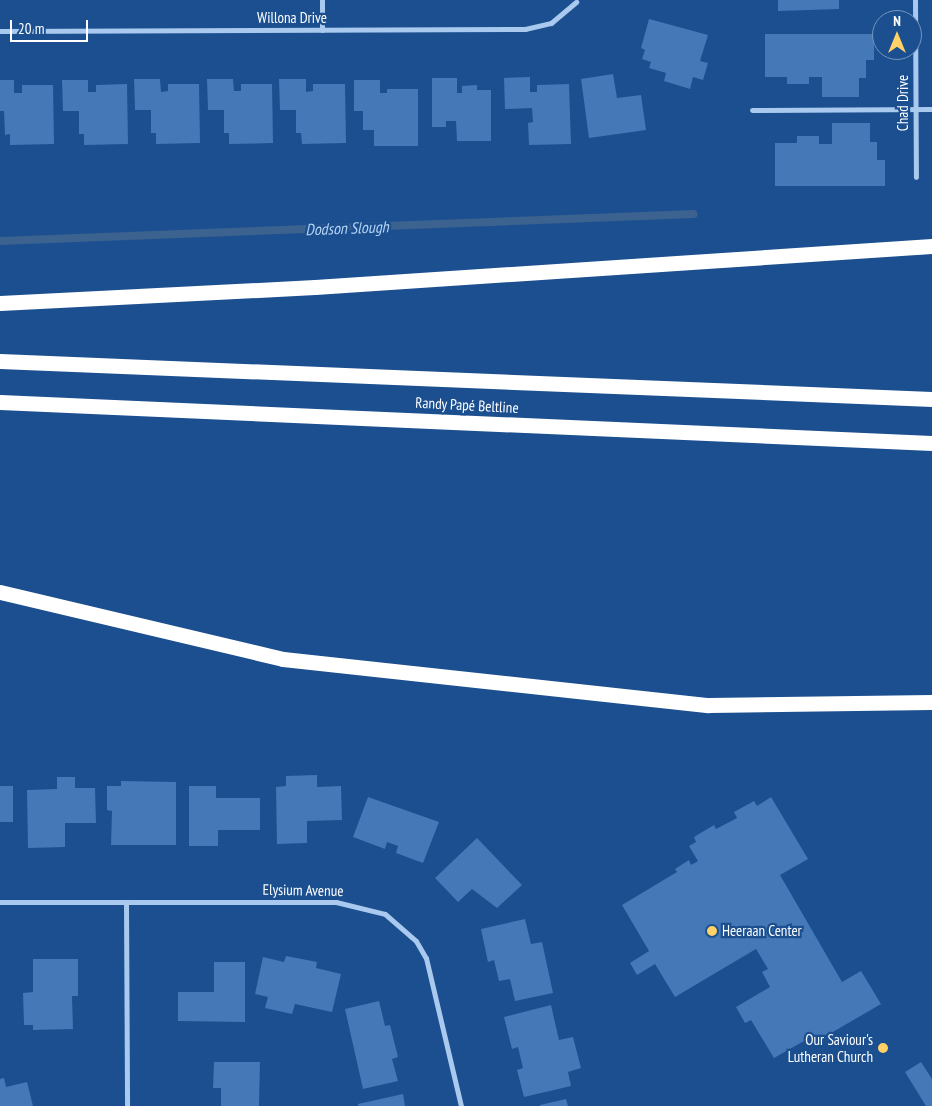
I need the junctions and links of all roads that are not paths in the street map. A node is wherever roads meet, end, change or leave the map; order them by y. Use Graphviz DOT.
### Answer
graph roads {
  1 [pos="322,0"];
  2 [pos="915,0"];
  3 [pos="576,2"];
  4 [pos="322,30"];
  5 [pos="0,31"];
  6 [pos="916,109"];
  7 [pos="932,109"];
  8 [pos="752,110"];
  9 [pos="916,176"];
  10 [pos="932,246"];
  11 [pos="0,303"];
  12 [pos="0,361"];
  13 [pos="932,399"];
  14 [pos="0,402"];
  15 [pos="932,443"];
  16 [pos="0,592"];
  17 [pos="932,702"];
  18 [pos="0,902"];
  19 [pos="126,902"];
  20 [pos="127,1106"];
  21 [pos="461,1106"];
  1 -- 4 [label="street"];
  2 -- 6 [label="street, Chad Drive"];
  3 -- 4 [label="street, Willona Drive"];
  4 -- 5 [label="street, Willona Drive"];
  6 -- 7 [label="street"];
  6 -- 8 [label="street"];
  6 -- 9 [label="street, Chad Drive"];
  10 -- 11 [label="highway"];
  12 -- 13 [label="highway, Randy Papé Beltline"];
  14 -- 15 [label="highway, Randy Papé Beltline"];
  16 -- 17 [label="highway"];
  18 -- 19 [label="street, Elysium Avenue"];
  19 -- 20 [label="street"];
  19 -- 21 [label="street, Elysium Avenue"];
}
